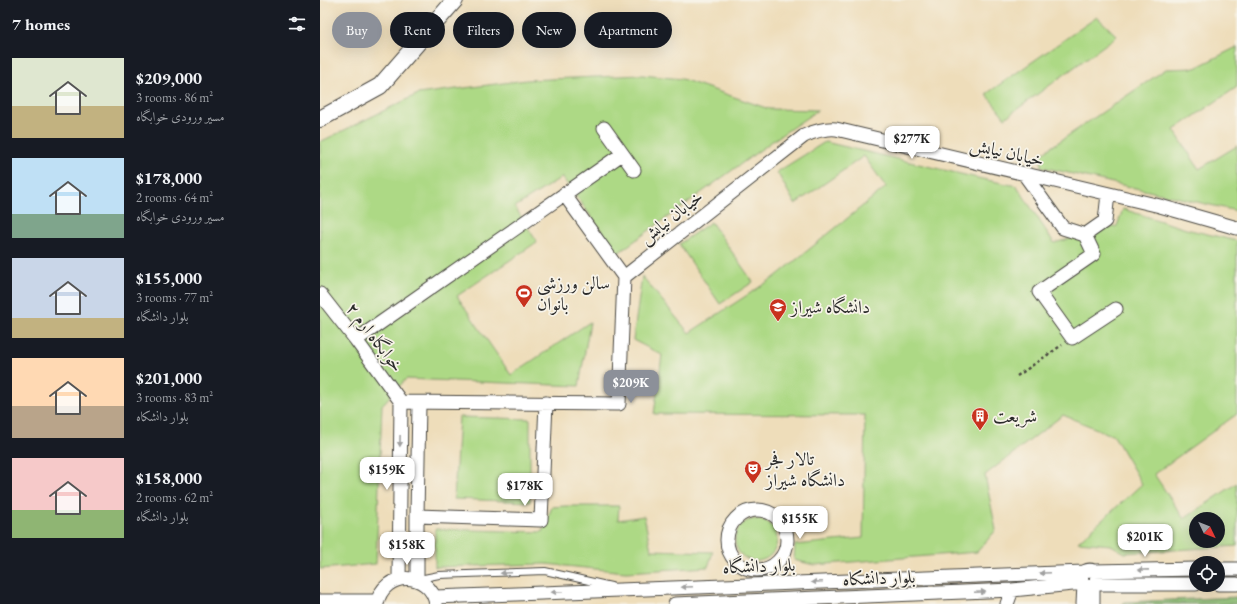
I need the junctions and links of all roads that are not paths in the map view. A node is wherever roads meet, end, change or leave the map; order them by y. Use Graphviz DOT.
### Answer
graph roads {
  1 [pos="455,0"];
  2 [pos="320,119"];
  3 [pos="604,128"];
  4 [pos="622,154"];
  5 [pos="634,170"];
  6 [pos="1024,174"];
  7 [pos="564,194"];
  8 [pos="1108,194"];
  9 [pos="1237,228"];
  10 [pos="1085,235"];
  11 [pos="624,277"];
  12 [pos="320,294"];
  13 [pos="1116,309"];
  14 [pos="356,340"];
  15 [pos="401,402"];
  16 [pos="546,403"];
  17 [pos="419,404"];
  18 [pos="417,516"];
  19 [pos="726,540"];
  20 [pos="1225,569"];
  21 [pos="1237,569"];
  22 [pos="1189,570"];
  23 [pos="399,579"];
  24 [pos="417,580"];
  25 [pos="1089,580"];
  26 [pos="1189,584"];
  27 [pos="1225,584"];
  28 [pos="1237,584"];
  29 [pos="627,589"];
  30 [pos="1012,590"];
  31 [pos="958,598"];
  32 [pos="436,600"];
  33 [pos="320,602"];
  34 [pos="377,602"];
  35 [pos="675,604"];
  36 [pos="1007,604"];
  37 [pos="1083,604"];
  38 [pos="1093,604"];
  1 -- 2 [label="street"];
  3 -- 4 [label="street"];
  4 -- 5 [label="street"];
  4 -- 7 [label="street"];
  6 -- 8 [label="street, خیابان نیایش"];
  6 -- 10 [label="street"];
  6 -- 11 [label="street, خیابان نیایش"];
  7 -- 11 [label="street"];
  7 -- 14 [label="street"];
  8 -- 9 [label="street, خیابان نیایش"];
  8 -- 10 [label="street"];
  10 -- 13 [label="street"];
  11 -- 16 [label="street"];
  12 -- 14 [label="street, خوابگاه ارم ۲"];
  14 -- 15 [label="street, خوابگاه ارم ۲"];
  15 -- 17 [label="street"];
  15 -- 23 [label="street, one-way"];
  16 -- 17 [label="street"];
  16 -- 18 [label="street"];
  17 -- 18 [label="street"];
  18 -- 24 [label="street"];
  19 -- 19 [label="street"];
  20 -- 21 [label="street"];
  22 -- 25 [label="street, بلوار دانشکاه, one-way"];
  23 -- 24 [label="street"];
  23 -- 34 [label="street"];
  29 -- 24 [label="lane, one-way"];
  24 -- 32 [label="street"];
  25 -- 26 [label="street, بلوار دانشکاه"];
  25 -- 29 [label="street, بلوار دانشگاه, one-way"];
  25 -- 30 [label="street, بلوار دانشکاه"];
  25 -- 37 [label="street"];
  25 -- 38 [label="street"];
  27 -- 28 [label="street"];
  29 -- 32 [label="street, بلوار دانشگاه, one-way"];
  31 -- 30 [label="street, بلوار دانشکاه, one-way"];
  30 -- 36 [label="street"];
  31 -- 35 [label="street, بلوار دانشکاه"];
  33 -- 34 [label="street"];
}
